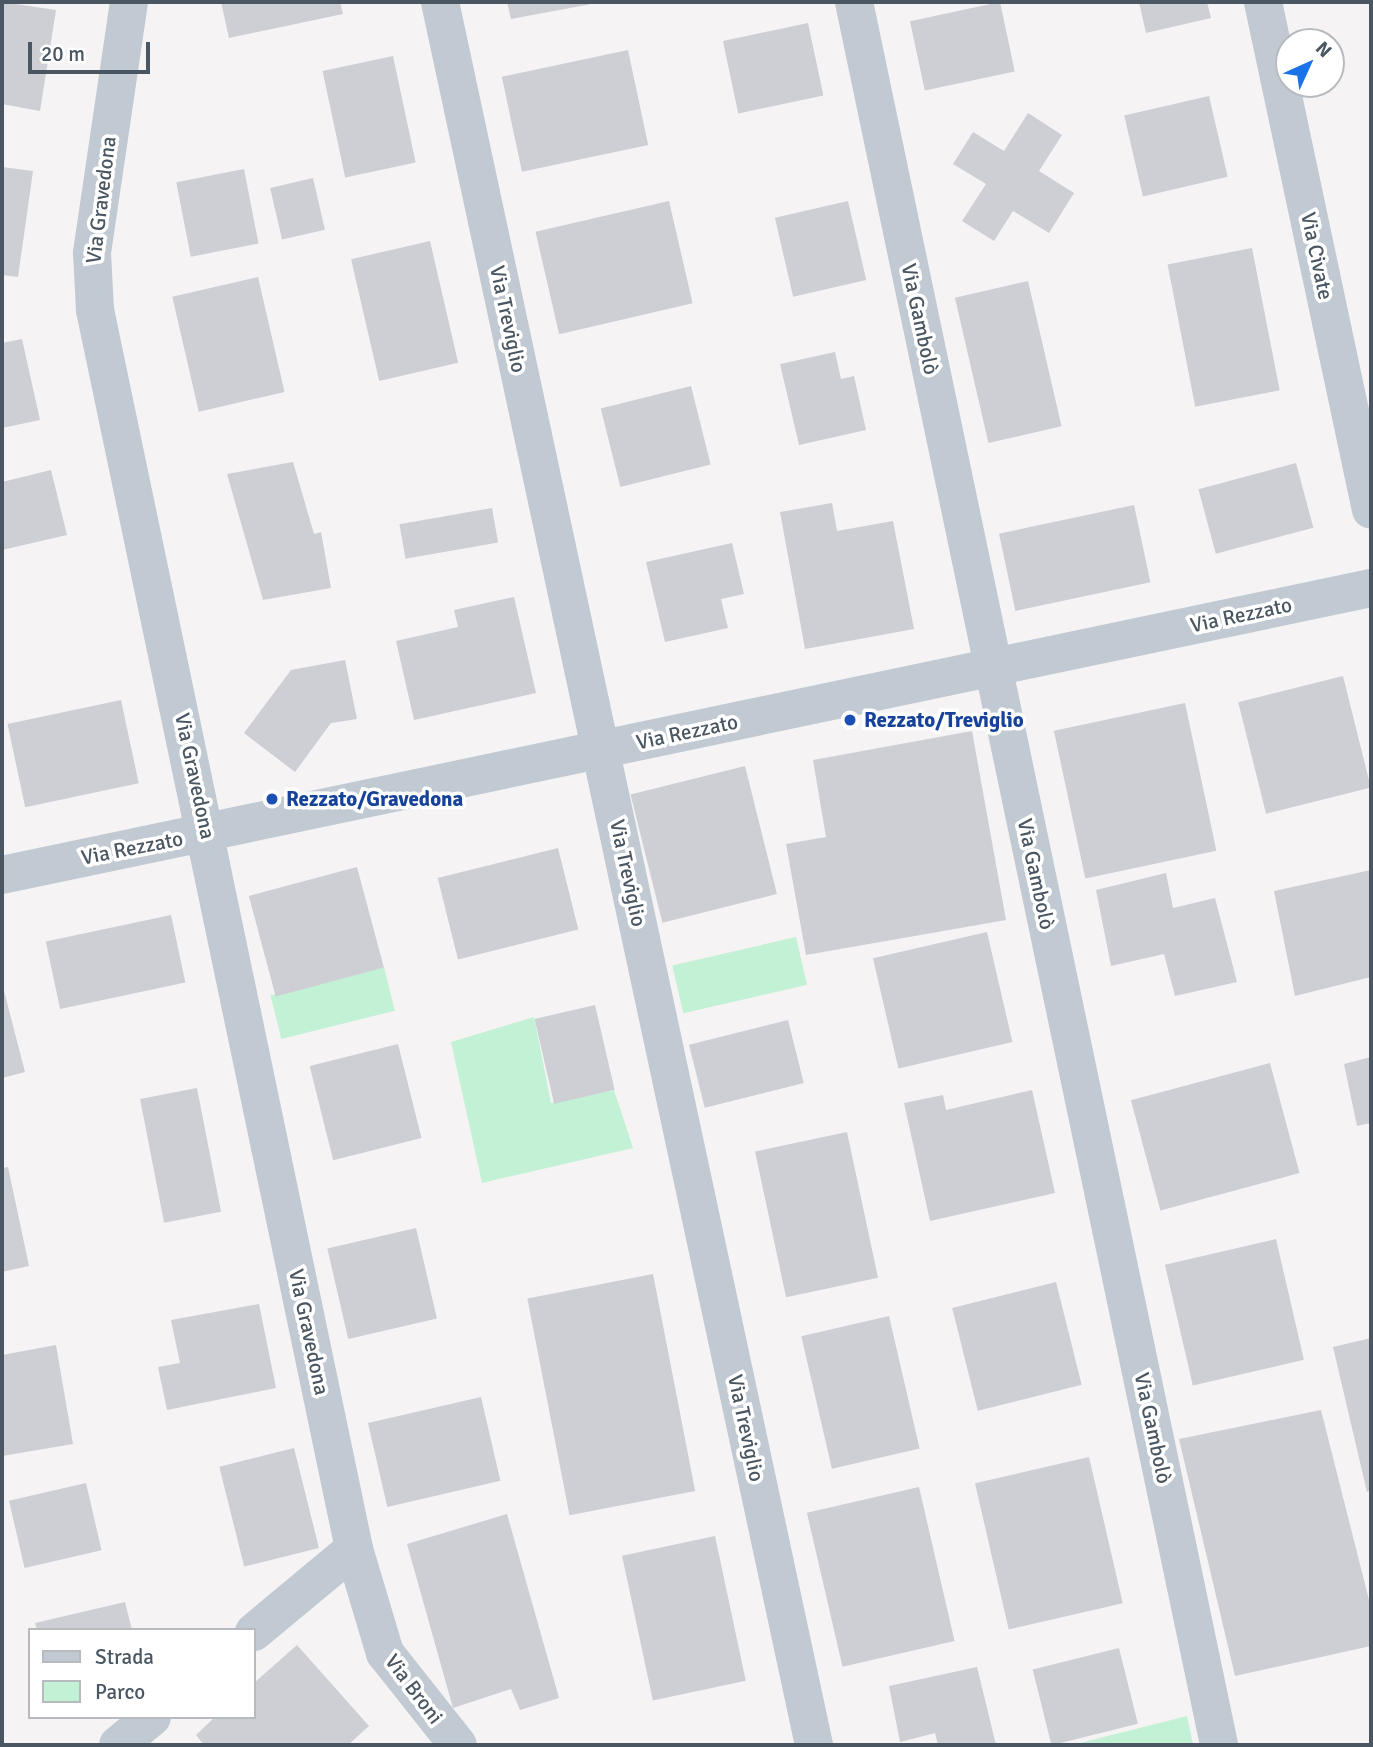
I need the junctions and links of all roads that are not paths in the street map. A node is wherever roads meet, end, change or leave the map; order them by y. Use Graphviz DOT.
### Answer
graph roads {
  1 [pos="129,2"];
  2 [pos="440,2"];
  3 [pos="854,2"];
  4 [pos="1263,2"];
  5 [pos="1371,510"];
  6 [pos="1371,587"];
  7 [pos="992,666"];
  8 [pos="601,750"];
  9 [pos="207,833"];
  10 [pos="2,875"];
  11 [pos="354,1549"];
  12 [pos="256,1630"];
  13 [pos="150,1719"];
  14 [pos="118,1745"];
  15 [pos="458,1745"];
  16 [pos="814,1745"];
  17 [pos="1219,1745"];
  1 -- 9 [label="street, Via Gravedona"];
  2 -- 8 [label="street, Via Treviglio"];
  3 -- 7 [label="street, Via Gambolò"];
  4 -- 5 [label="street, Via Civate"];
  6 -- 7 [label="street, Via Rezzato"];
  7 -- 8 [label="street, Via Rezzato"];
  7 -- 17 [label="street, Via Gambolò"];
  8 -- 9 [label="street, Via Rezzato"];
  8 -- 16 [label="street, Via Treviglio"];
  9 -- 10 [label="street, Via Rezzato"];
  9 -- 11 [label="street, Via Gravedona"];
  11 -- 12 [label="street"];
  11 -- 15 [label="street, Via Broni"];
  13 -- 14 [label="street"];
}
